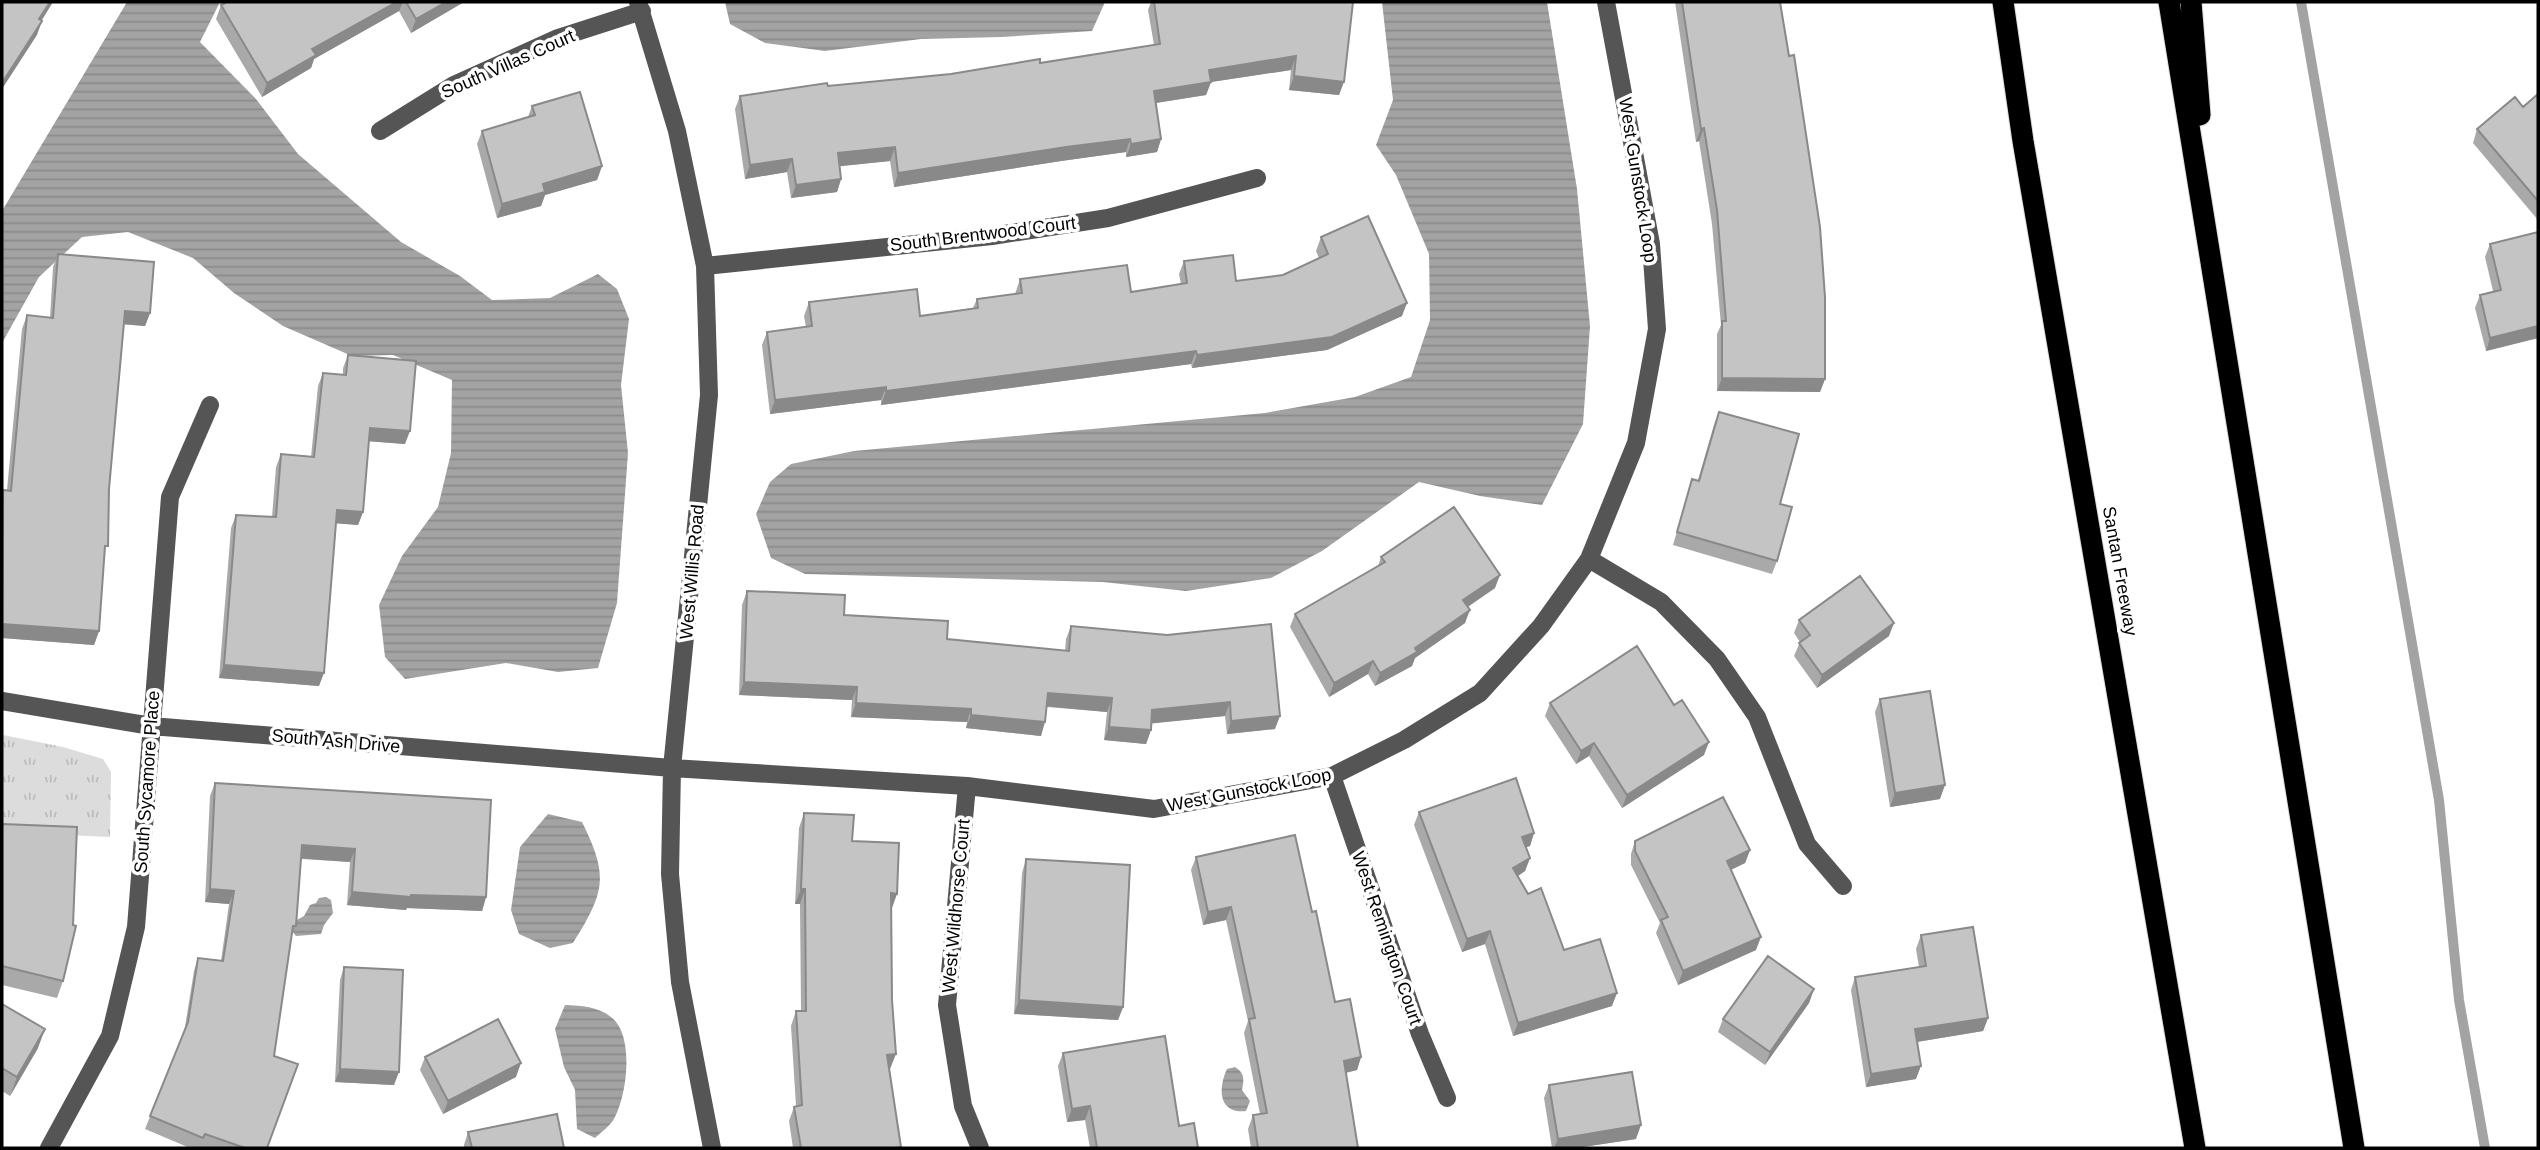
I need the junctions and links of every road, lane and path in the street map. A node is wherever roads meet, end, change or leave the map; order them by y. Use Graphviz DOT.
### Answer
graph roads {
  1 [pos="1606,2"];
  2 [pos="1994,2"];
  3 [pos="2003,2"];
  4 [pos="2169,2"];
  5 [pos="2191,2"];
  6 [pos="640,7"];
  7 [pos="380,131"];
  8 [pos="2023,141"];
  9 [pos="1257,178"];
  10 [pos="2212,260"];
  11 [pos="705,266"];
  12 [pos="210,405"];
  13 [pos="1589,559"];
  14 [pos="2,701"];
  15 [pos="151,726"];
  16 [pos="673,768"];
  17 [pos="1332,776"];
  18 [pos="967,786"];
  19 [pos="1843,886"];
  20 [pos="1447,1098"];
  21 [pos="49,1148"];
  22 [pos="712,1148"];
  23 [pos="980,1148"];
  24 [pos="2195,1148"];
  25 [pos="2354,1148"];
  1 -- 13 [label="street, West Gunstock Loop"];
  2 -- 8 [label="highway"];
  3 -- 8 [label="highway, Santan Freeway"];
  4 -- 10 [label="highway"];
  5 -- 10 [label="highway"];
  6 -- 7 [label="street, South Villas Court"];
  6 -- 11 [label="street, West Willis Road"];
  8 -- 24 [label="highway, Santan Freeway"];
  9 -- 11 [label="street, South Brentwood Court"];
  10 -- 25 [label="highway"];
  11 -- 16 [label="street, West Willis Road"];
  12 -- 15 [label="street, South Sycamore Place"];
  13 -- 17 [label="street, West Gunstock Loop"];
  13 -- 19 [label="street"];
  14 -- 15 [label="street, South Ash Drive"];
  15 -- 16 [label="street, South Ash Drive"];
  15 -- 21 [label="street, South Sycamore Place"];
  16 -- 18 [label="street, West Gunstock Loop"];
  16 -- 22 [label="street, West Willis Road"];
  17 -- 18 [label="street, West Gunstock Loop"];
  17 -- 20 [label="street, West Remington Court"];
  18 -- 23 [label="street, West Wildhorse Court"];
}
